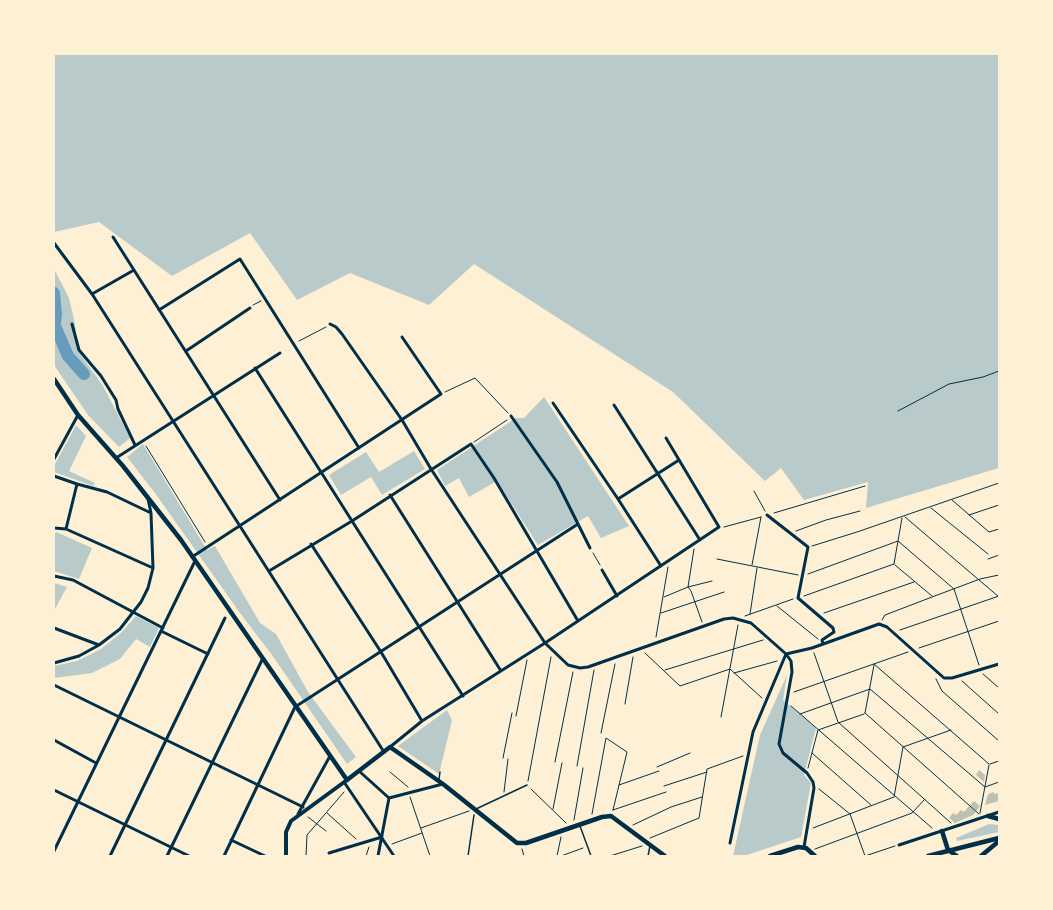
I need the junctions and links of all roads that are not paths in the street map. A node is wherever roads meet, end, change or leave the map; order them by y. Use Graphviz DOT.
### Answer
graph roads {
  1 [pos="113,237"];
  2 [pos="54,243"];
  3 [pos="134,270"];
  4 [pos="92,294"];
  5 [pos="250,308"];
  6 [pos="159,310"];
  7 [pos="72,324"];
  8 [pos="330,324"];
  9 [pos="402,337"];
  10 [pos="186,351"];
  11 [pos="280,353"];
  12 [pos="255,368"];
  13 [pos="54,379"];
  14 [pos="214,395"];
  15 [pos="553,402"];
  16 [pos="614,406"];
  17 [pos="78,415"];
  18 [pos="512,416"];
  19 [pos="402,420"];
  20 [pos="173,421"];
  21 [pos="666,438"];
  22 [pos="136,445"];
  23 [pos="359,448"];
  24 [pos="116,458"];
  25 [pos="54,459"];
  26 [pos="679,460"];
  27 [pos="431,469"];
  28 [pos="321,473"];
  29 [pos="658,474"];
  30 [pos="54,476"];
  31 [pos="77,484"];
  32 [pos="390,495"];
  33 [pos="148,498"];
  34 [pos="618,499"];
  35 [pos="280,500"];
  36 [pos="151,513"];
  37 [pos="768,515"];
  38 [pos="352,521"];
  39 [pos="578,524"];
  40 [pos="240,526"];
  41 [pos="54,528"];
  42 [pos="66,529"];
  43 [pos="700,540"];
  44 [pos="311,544"];
  45 [pos="590,548"];
  46 [pos="536,552"];
  47 [pos="194,559"];
  48 [pos="661,566"];
  49 [pos="153,568"];
  50 [pos="602,570"];
  51 [pos="269,571"];
  52 [pos="500,575"];
  53 [pos="54,576"];
  54 [pos="617,596"];
  55 [pos="458,602"];
  56 [pos="134,612"];
  57 [pos="225,618"];
  58 [pos="578,621"];
  59 [pos="420,627"];
  60 [pos="54,628"];
  61 [pos="162,630"];
  62 [pos="545,643"];
  63 [pos="823,644"];
  64 [pos="100,645"];
  65 [pos="381,652"];
  66 [pos="208,654"];
  67 [pos="786,654"];
  68 [pos="262,660"];
  69 [pos="54,663"];
  70 [pos="999,664"];
  71 [pos="502,671"];
  72 [pos="338,679"];
  73 [pos="54,685"];
  74 [pos="463,696"];
  75 [pos="295,707"];
  76 [pos="120,717"];
  77 [pos="422,721"];
  78 [pos="54,740"];
  79 [pos="166,740"];
  80 [pos="390,747"];
  81 [pos="384,752"];
  82 [pos="330,756"];
  83 [pos="213,762"];
  84 [pos="96,763"];
  85 [pos="359,771"];
  86 [pos="440,772"];
  87 [pos="345,781"];
  88 [pos="441,782"];
  89 [pos="258,785"];
  90 [pos="527,785"];
  91 [pos="54,790"];
  92 [pos="389,798"];
  93 [pos="78,801"];
  94 [pos="303,806"];
  95 [pos="473,812"];
  96 [pos="999,812"];
  97 [pos="300,813"];
  98 [pos="988,816"];
  99 [pos="999,819"];
  100 [pos="580,824"];
  101 [pos="125,826"];
  102 [pos="942,831"];
  103 [pos="382,837"];
  104 [pos="999,838"];
  105 [pos="231,840"];
  106 [pos="999,841"];
  107 [pos="730,843"];
  108 [pos="55,845"];
  109 [pos="648,845"];
  110 [pos="899,845"];
  111 [pos="171,847"];
  112 [pos="804,847"];
  113 [pos="948,850"];
  114 [pos="54,851"];
  115 [pos="329,853"];
  116 [pos="110,856"];
  117 [pos="167,856"];
  118 [pos="189,856"];
  119 [pos="224,856"];
  120 [pos="265,856"];
  121 [pos="286,856"];
  122 [pos="378,856"];
  123 [pos="394,856"];
  124 [pos="468,856"];
  125 [pos="591,856"];
  126 [pos="648,856"];
  127 [pos="665,856"];
  128 [pos="770,856"];
  129 [pos="816,856"];
  130 [pos="930,856"];
  131 [pos="957,856"];
  132 [pos="981,856"];
  1 -- 3 [label="street"];
  2 -- 4 [label="street"];
  3 -- 4 [label="street"];
  3 -- 6 [label="street"];
  4 -- 20 [label="street"];
  5 -- 10 [label="street"];
  6 -- 10 [label="street"];
  6 -- 23 [label="street"];
  7 -- 22 [label="street"];
  8 -- 19 [label="street"];
  9 -- 19 [label="street"];
  10 -- 14 [label="street"];
  11 -- 12 [label="street"];
  12 -- 14 [label="street"];
  12 -- 28 [label="street"];
  13 -- 17 [label="main road"];
  14 -- 20 [label="street"];
  14 -- 35 [label="street"];
  15 -- 34 [label="street"];
  16 -- 29 [label="street"];
  17 -- 24 [label="main road"];
  17 -- 25 [label="street"];
  18 -- 39 [label="street"];
  19 -- 23 [label="street"];
  19 -- 27 [label="street"];
  20 -- 22 [label="street"];
  20 -- 40 [label="street"];
  21 -- 26 [label="street"];
  22 -- 24 [label="street"];
  23 -- 28 [label="street"];
  24 -- 33 [label="main road"];
  26 -- 29 [label="street"];
  26 -- 43 [label="street"];
  27 -- 32 [label="street"];
  27 -- 46 [label="street"];
  27 -- 52 [label="street"];
  28 -- 35 [label="street"];
  28 -- 38 [label="street"];
  29 -- 34 [label="street"];
  29 -- 43 [label="street"];
  30 -- 31 [label="street"];
  31 -- 36 [label="street"];
  31 -- 42 [label="street"];
  32 -- 38 [label="street"];
  32 -- 55 [label="street"];
  33 -- 36 [label="street"];
  33 -- 47 [label="main road"];
  34 -- 48 [label="street"];
  35 -- 40 [label="street"];
  36 -- 49 [label="street"];
  37 -- 63 [label="street"];
  38 -- 44 [label="street"];
  38 -- 59 [label="street"];
  39 -- 45 [label="street"];
  39 -- 46 [label="street"];
  40 -- 47 [label="street"];
  40 -- 51 [label="street"];
  41 -- 42 [label="street"];
  42 -- 49 [label="street"];
  43 -- 48 [label="street"];
  44 -- 51 [label="street"];
  44 -- 65 [label="street"];
  46 -- 52 [label="street"];
  46 -- 58 [label="street"];
  47 -- 61 [label="street"];
  47 -- 68 [label="main road"];
  48 -- 54 [label="street"];
  49 -- 56 [label="street"];
  50 -- 54 [label="street"];
  51 -- 72 [label="street"];
  52 -- 55 [label="street"];
  52 -- 62 [label="street"];
  53 -- 56 [label="street"];
  54 -- 58 [label="street"];
  55 -- 59 [label="street"];
  55 -- 71 [label="street"];
  56 -- 61 [label="street"];
  56 -- 64 [label="street"];
  57 -- 66 [label="street"];
  58 -- 62 [label="street"];
  59 -- 65 [label="street"];
  59 -- 74 [label="street"];
  60 -- 64 [label="street"];
  61 -- 66 [label="street"];
  61 -- 76 [label="street"];
  62 -- 67 [label="street"];
  62 -- 71 [label="street"];
  63 -- 67 [label="street"];
  63 -- 70 [label="street"];
  64 -- 69 [label="street"];
  65 -- 72 [label="street"];
  65 -- 77 [label="street"];
  66 -- 79 [label="street"];
  67 -- 107 [label="street"];
  67 -- 112 [label="street"];
  68 -- 75 [label="main road"];
  68 -- 83 [label="street"];
  71 -- 74 [label="street"];
  72 -- 75 [label="street"];
  72 -- 81 [label="street"];
  73 -- 76 [label="street"];
  74 -- 77 [label="street"];
  75 -- 82 [label="main road"];
  75 -- 89 [label="street"];
  76 -- 79 [label="street"];
  76 -- 84 [label="street"];
  77 -- 80 [label="street"];
  78 -- 84 [label="street"];
  79 -- 83 [label="street"];
  79 -- 101 [label="street"];
  80 -- 81 [label="main road"];
  80 -- 88 [label="main road"];
  81 -- 85 [label="main road"];
  82 -- 87 [label="main road"];
  82 -- 94 [label="street"];
  83 -- 89 [label="street"];
  83 -- 111 [label="street"];
  84 -- 93 [label="street"];
  85 -- 87 [label="main road"];
  85 -- 92 [label="street"];
  86 -- 88 [label="lane"];
  87 -- 97 [label="street"];
  87 -- 103 [label="street"];
  88 -- 92 [label="street"];
  88 -- 95 [label="main road"];
  89 -- 94 [label="street"];
  89 -- 105 [label="street"];
  90 -- 95 [label="lane"];
  91 -- 93 [label="street"];
  92 -- 103 [label="street"];
  93 -- 101 [label="street"];
  93 -- 108 [label="street"];
  94 -- 97 [label="street"];
  95 -- 100 [label="main road"];
  95 -- 124 [label="lane"];
  96 -- 98 [label="street"];
  97 -- 121 [label="street"];
  98 -- 99 [label="main road"];
  98 -- 102 [label="street"];
  100 -- 109 [label="main road"];
  100 -- 125 [label="lane"];
  101 -- 111 [label="street"];
  101 -- 116 [label="street"];
  102 -- 110 [label="street"];
  102 -- 113 [label="main road"];
  103 -- 115 [label="street"];
  103 -- 122 [label="street"];
  103 -- 123 [label="street"];
  104 -- 113 [label="main road"];
  105 -- 119 [label="street"];
  105 -- 120 [label="street"];
  106 -- 132 [label="main road"];
  108 -- 114 [label="street"];
  109 -- 126 [label="lane"];
  109 -- 127 [label="main road"];
  111 -- 117 [label="street"];
  111 -- 118 [label="street"];
  112 -- 128 [label="main road"];
  112 -- 129 [label="main road"];
  113 -- 130 [label="main road"];
  113 -- 131 [label="main road"];
}
